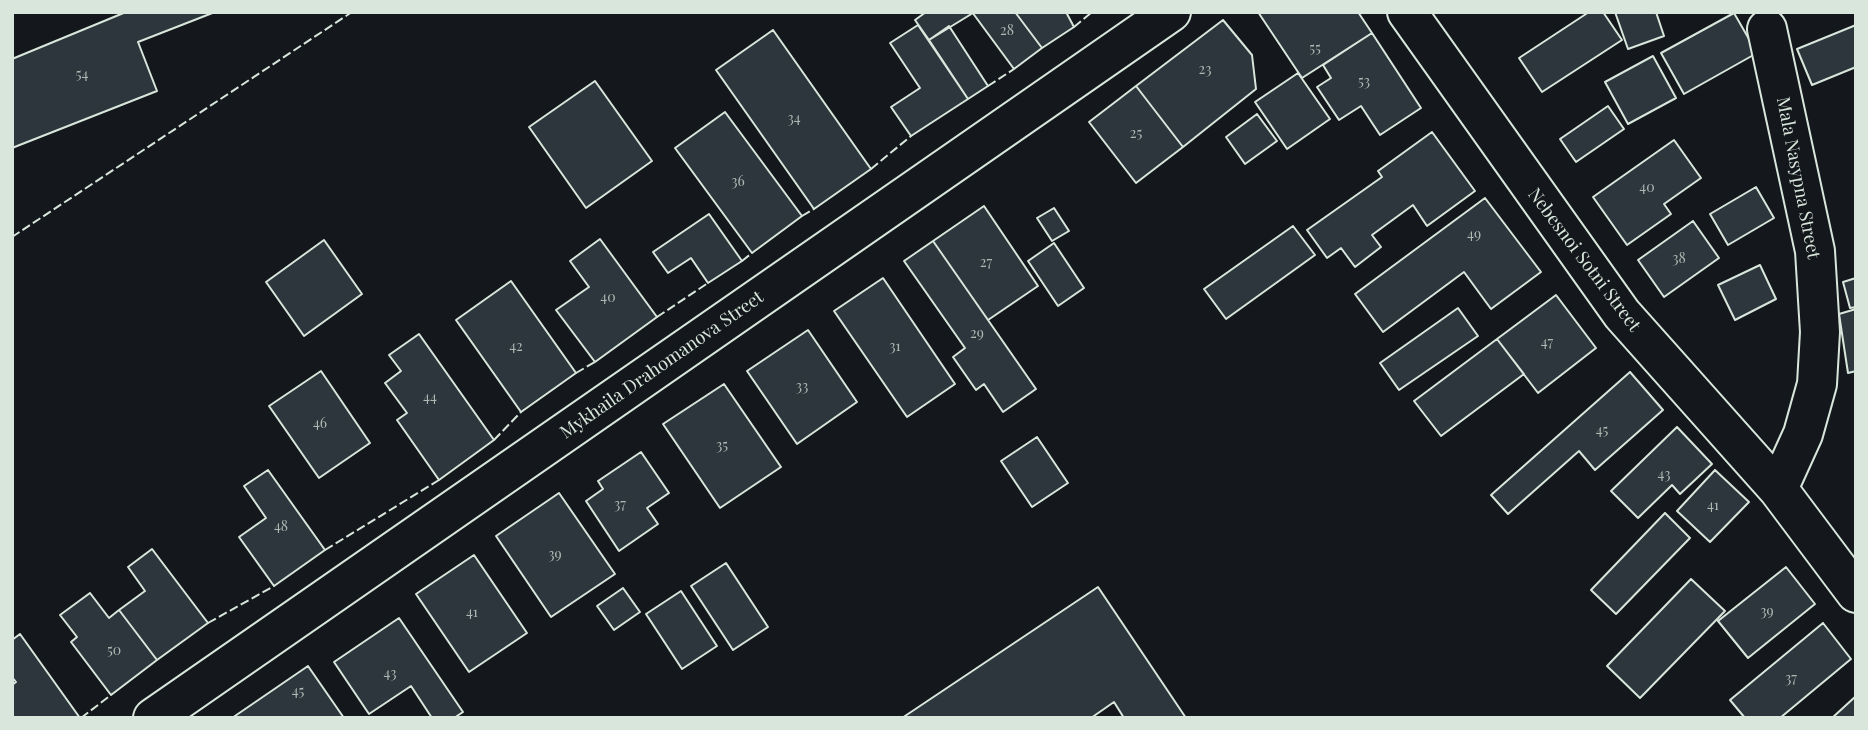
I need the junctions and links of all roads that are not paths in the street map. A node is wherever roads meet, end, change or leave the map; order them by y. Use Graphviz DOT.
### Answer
graph roads {
  1 [pos="1171,12"];
  2 [pos="1407,12"];
  3 [pos="1767,29"];
  4 [pos="1778,489"];
  5 [pos="1856,593"];
  6 [pos="167,714"];
  1 -- 6 [label="street, Mykhaila Drahomanova Street"];
  2 -- 4 [label="street, Nebesnoi Sotni Street"];
  3 -- 4 [label="street, Mala Nasypna Street"];
  4 -- 5 [label="street, Nebesnoi Sotni Street"];
}
